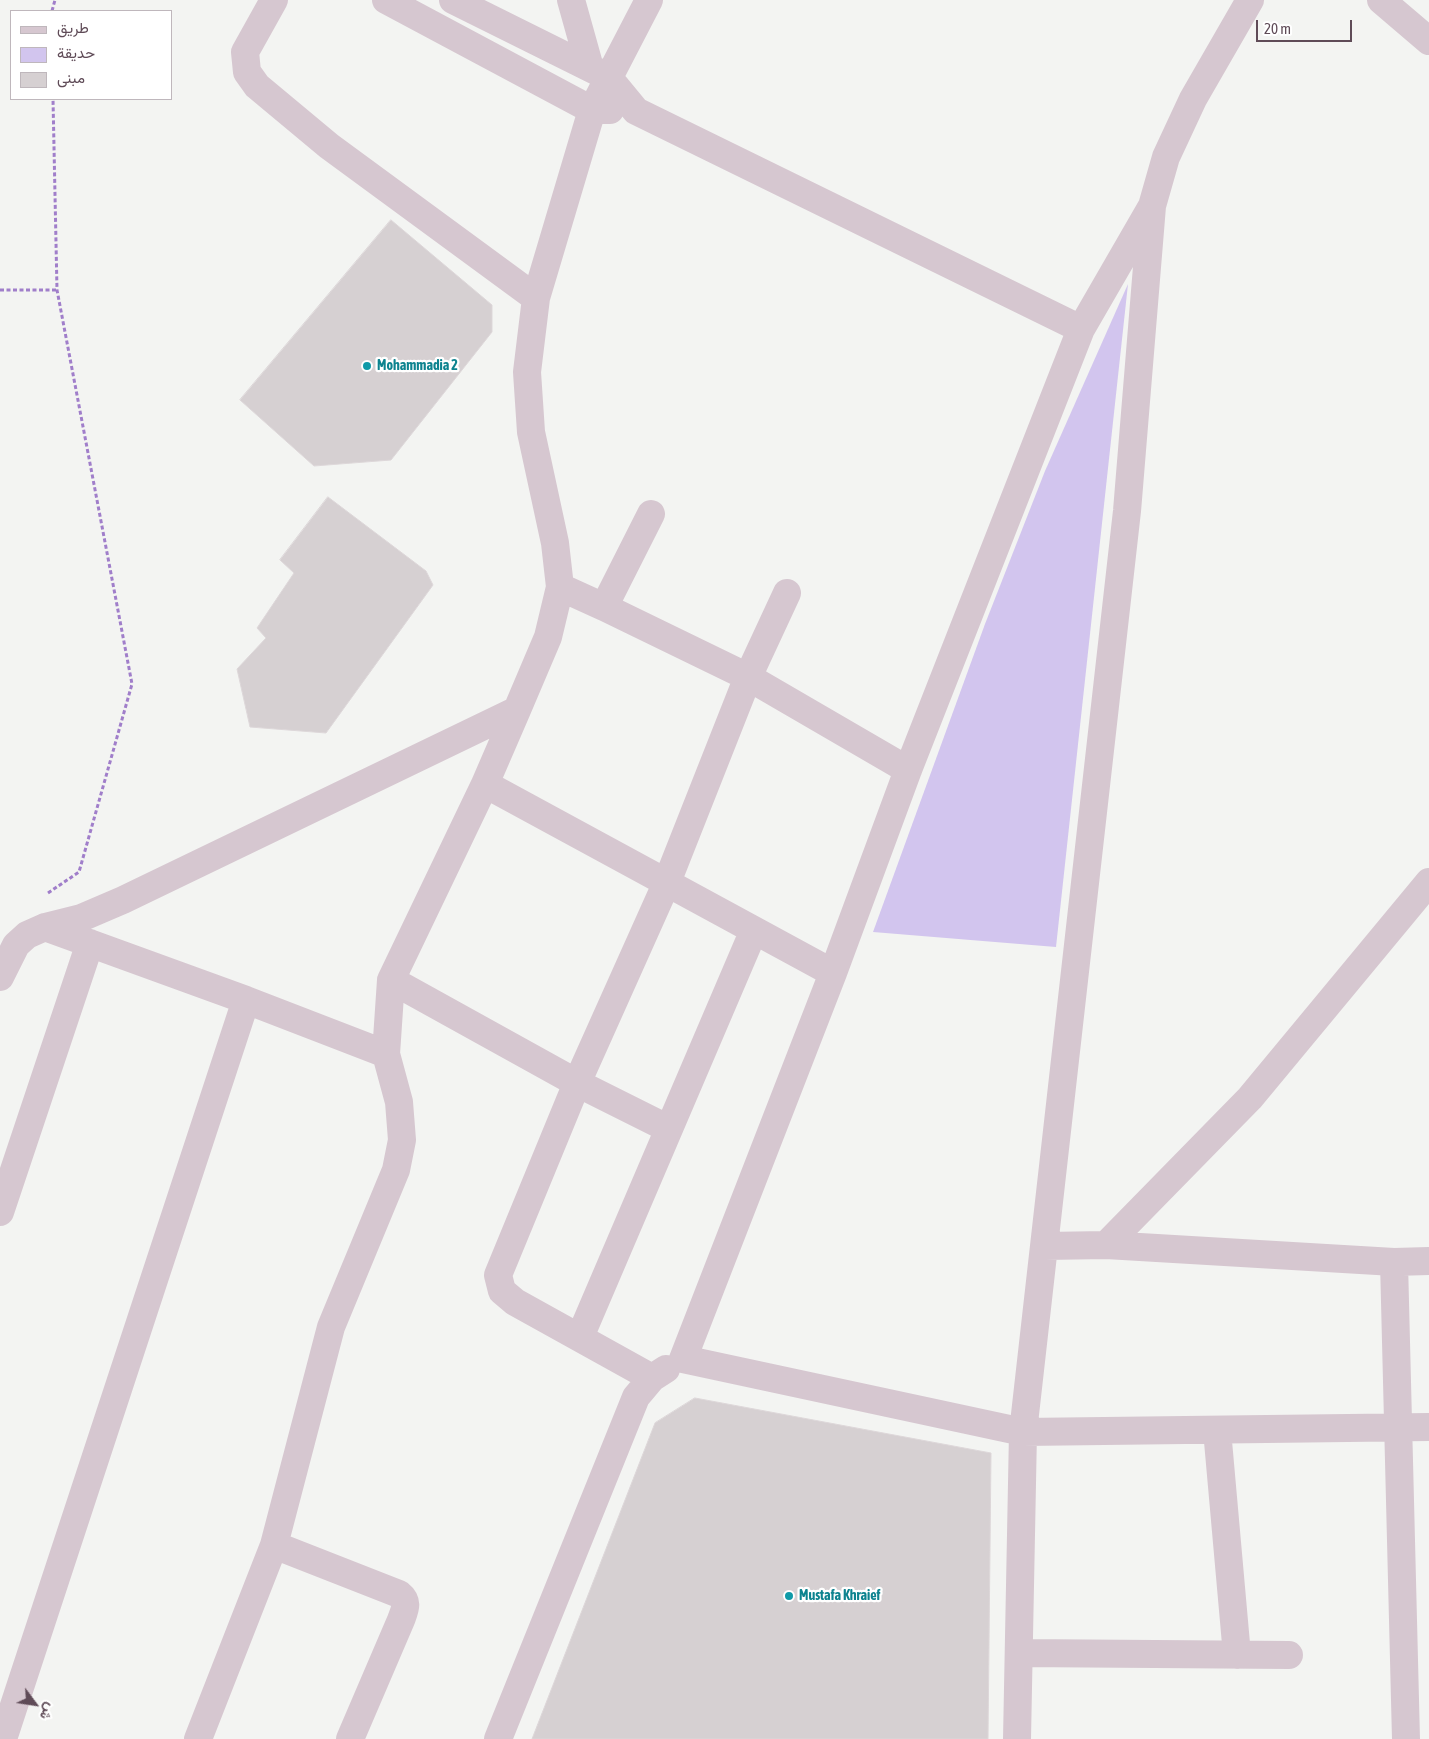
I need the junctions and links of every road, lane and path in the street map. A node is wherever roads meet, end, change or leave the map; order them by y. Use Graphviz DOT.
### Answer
graph roads {
  1 [pos="274,0"];
  2 [pos="386,0"];
  3 [pos="453,0"];
  4 [pos="571,0"];
  5 [pos="649,0"];
  6 [pos="1250,0"];
  7 [pos="1381,0"];
  8 [pos="1429,41"];
  9 [pos="599,73"];
  10 [pos="53,100"];
  11 [pos="592,110"];
  12 [pos="636,111"];
  13 [pos="1152,206"];
  14 [pos="0,290"];
  15 [pos="57,290"];
  16 [pos="536,298"];
  17 [pos="1081,329"];
  18 [pos="652,514"];
  19 [pos="560,587"];
  20 [pos="787,593"];
  21 [pos="604,607"];
  22 [pos="748,677"];
  23 [pos="517,710"];
  24 [pos="908,770"];
  25 [pos="485,784"];
  26 [pos="667,882"];
  27 [pos="1429,882"];
  28 [pos="41,898"];
  29 [pos="45,927"];
  30 [pos="754,930"];
  31 [pos="90,943"];
  32 [pos="833,973"];
  33 [pos="0,977"];
  34 [pos="391,980"];
  35 [pos="246,1000"];
  36 [pos="386,1054"];
  37 [pos="577,1083"];
  38 [pos="669,1129"];
  39 [pos="0,1212"];
  40 [pos="1106,1245"];
  41 [pos="1045,1246"];
  42 [pos="1429,1261"];
  43 [pos="1394,1262"];
  44 [pos="580,1337"];
  45 [pos="683,1359"];
  46 [pos="652,1378"];
  47 [pos="1398,1427"];
  48 [pos="1429,1427"];
  49 [pos="1217,1430"];
  50 [pos="1023,1432"];
  51 [pos="274,1546"];
  52 [pos="1020,1653"];
  53 [pos="1289,1654"];
  54 [pos="1237,1655"];
  55 [pos="3,1739"];
  56 [pos="198,1739"];
  57 [pos="350,1739"];
  58 [pos="498,1739"];
  59 [pos="1017,1739"];
  60 [pos="1406,1739"];
  1 -- 16 [label="street"];
  2 -- 11 [label="street"];
  3 -- 9 [label="street"];
  4 -- 9 [label="street"];
  5 -- 9 [label="street"];
  6 -- 13 [label="street"];
  7 -- 8 [label="street"];
  9 -- 11 [label="street"];
  9 -- 12 [label="street"];
  10 -- 15 [label="path"];
  11 -- 12 [label="street"];
  11 -- 16 [label="street"];
  12 -- 17 [label="street"];
  13 -- 17 [label="street"];
  13 -- 41 [label="street"];
  14 -- 15 [label="path"];
  15 -- 28 [label="path"];
  16 -- 19 [label="street"];
  17 -- 24 [label="street"];
  18 -- 21 [label="street"];
  19 -- 21 [label="street"];
  19 -- 23 [label="street"];
  20 -- 22 [label="street"];
  21 -- 22 [label="street"];
  22 -- 24 [label="street"];
  22 -- 26 [label="street"];
  23 -- 25 [label="street"];
  23 -- 29 [label="street"];
  24 -- 32 [label="street"];
  25 -- 26 [label="street"];
  25 -- 34 [label="street"];
  26 -- 30 [label="street"];
  26 -- 37 [label="street"];
  27 -- 40 [label="street"];
  29 -- 31 [label="street"];
  29 -- 33 [label="street"];
  30 -- 32 [label="street"];
  30 -- 38 [label="street"];
  31 -- 35 [label="street"];
  31 -- 39 [label="street"];
  32 -- 45 [label="street"];
  34 -- 36 [label="street"];
  34 -- 37 [label="street"];
  35 -- 36 [label="street"];
  35 -- 55 [label="street"];
  36 -- 51 [label="street"];
  37 -- 38 [label="street"];
  37 -- 44 [label="street"];
  38 -- 44 [label="street"];
  40 -- 41 [label="street"];
  40 -- 43 [label="street"];
  41 -- 50 [label="street"];
  42 -- 43 [label="street"];
  43 -- 47 [label="street"];
  44 -- 46 [label="street"];
  45 -- 46 [label="street"];
  45 -- 50 [label="street"];
  46 -- 58 [label="street"];
  47 -- 48 [label="street"];
  47 -- 49 [label="street"];
  47 -- 60 [label="street"];
  49 -- 50 [label="street"];
  49 -- 54 [label="street"];
  50 -- 52 [label="street"];
  51 -- 56 [label="street"];
  51 -- 57 [label="street"];
  52 -- 54 [label="street"];
  52 -- 59 [label="street"];
  53 -- 54 [label="street"];
}
